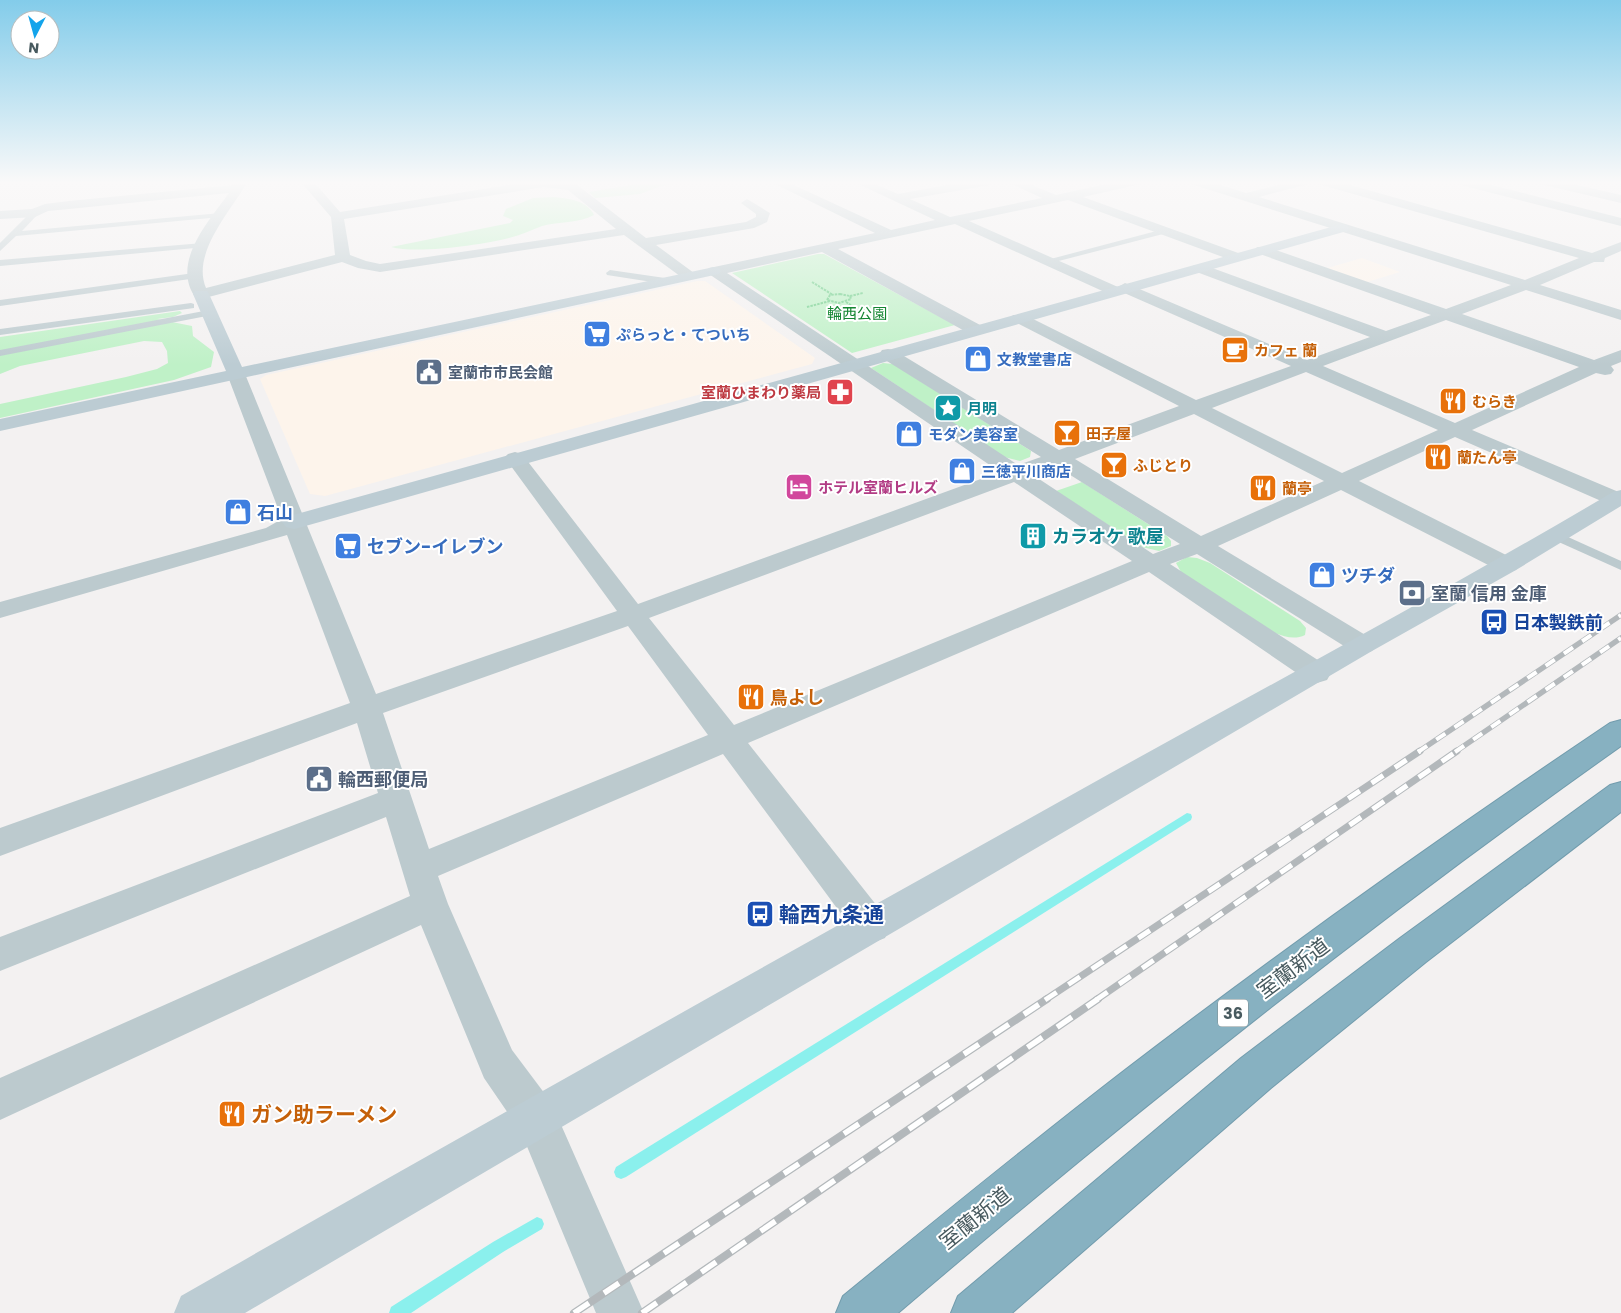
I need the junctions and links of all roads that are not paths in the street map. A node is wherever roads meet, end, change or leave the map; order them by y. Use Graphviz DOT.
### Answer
graph roads {
  1 [pos="205,242"];
  2 [pos="340,242"];
  3 [pos="550,242"];
  4 [pos="648,242"];
  5 [pos="852,242"];
  6 [pos="1004,242"];
  7 [pos="1119,242"];
  8 [pos="1195,242"];
  9 [pos="1290,242"];
  10 [pos="1388,242"];
  11 [pos="1537,242"];
  12 [pos="644,243"];
  13 [pos="203,245"];
  14 [pos="775,246"];
  15 [pos="1621,246"];
  16 [pos="826,248"];
  17 [pos="1262,250"];
  18 [pos="792,255"];
  19 [pos="343,257"];
  20 [pos="1236,257"];
  21 [pos="1593,258"];
  22 [pos="1047,260"];
  23 [pos="0,263"];
  24 [pos="1612,263"];
  25 [pos="1199,268"];
  26 [pos="714,271"];
  27 [pos="610,273"];
  28 [pos="194,276"];
  29 [pos="689,276"];
  30 [pos="665,281"];
  31 [pos="1526,285"];
  32 [pos="1120,289"];
  33 [pos="0,303"];
  34 [pos="205,304"];
  35 [pos="1447,314"];
  36 [pos="1621,315"];
  37 [pos="1019,318"];
  38 [pos="976,330"];
  39 [pos="0,332"];
  40 [pos="1386,337"];
  41 [pos="0,353"];
  42 [pos="888,354"];
  43 [pos="1621,355"];
  44 [pos="852,365"];
  45 [pos="1305,366"];
  46 [pos="1597,367"];
  47 [pos="236,374"];
  48 [pos="1621,375"];
  49 [pos="1197,407"];
  50 [pos="0,425"];
  51 [pos="1454,429"];
  52 [pos="515,458"];
  53 [pos="1055,459"];
  54 [pos="1019,473"];
  55 [pos="1341,481"];
  56 [pos="1618,498"];
  57 [pos="294,522"];
  58 [pos="1557,536"];
  59 [pos="1200,545"];
  60 [pos="1150,563"];
  61 [pos="1506,565"];
  62 [pos="1621,566"];
  63 [pos="0,610"];
  64 [pos="633,615"];
  65 [pos="1362,645"];
  66 [pos="1317,673"];
  67 [pos="367,708"];
  68 [pos="1621,731"];
  69 [pos="728,740"];
  70 [pos="1621,794"];
  71 [pos="395,800"];
  72 [pos="0,842"];
  73 [pos="424,886"];
  74 [pos="872,927"];
  75 [pos="0,954"];
  76 [pos="0,1099"];
  77 [pos="536,1117"];
  78 [pos="198,1313"];
  79 [pos="620,1313"];
  80 [pos="860,1313"];
  81 [pos="975,1313"];
  1 -- 13 [label="street"];
  2 -- 19 [label="street"];
  3 -- 19 [label="street"];
  4 -- 12 [label="street"];
  5 -- 16 [label="street"];
  6 -- 22 [label="street"];
  7 -- 22 [label="lane"];
  8 -- 20 [label="street"];
  9 -- 17 [label="street"];
  10 -- 31 [label="street"];
  11 -- 21 [label="street"];
  12 -- 29 [label="street"];
  13 -- 23 [label="lane"];
  13 -- 28 [label="street"];
  14 -- 18 [label="street"];
  15 -- 21 [label="street"];
  16 -- 18 [label="street"];
  16 -- 38 [label="street"];
  17 -- 20 [label="street"];
  17 -- 35 [label="street"];
  18 -- 26 [label="street"];
  19 -- 34 [label="street"];
  20 -- 25 [label="street"];
  21 -- 24 [label="street"];
  21 -- 31 [label="street"];
  22 -- 32 [label="street"];
  25 -- 32 [label="street"];
  25 -- 40 [label="street"];
  26 -- 29 [label="street"];
  26 -- 44 [label="street"];
  27 -- 30 [label="lane"];
  28 -- 33 [label="lane"];
  28 -- 34 [label="street"];
  29 -- 30 [label="street"];
  30 -- 47 [label="street"];
  31 -- 35 [label="street"];
  31 -- 36 [label="street"];
  32 -- 37 [label="street"];
  32 -- 45 [label="street"];
  34 -- 39 [label="lane"];
  34 -- 41 [label="lane"];
  34 -- 47 [label="street"];
  35 -- 40 [label="street"];
  35 -- 46 [label="street"];
  37 -- 38 [label="street"];
  37 -- 49 [label="street"];
  38 -- 42 [label="street"];
  40 -- 45 [label="street"];
  42 -- 44 [label="street"];
  42 -- 53 [label="street"];
  43 -- 46 [label="street"];
  44 -- 52 [label="street"];
  44 -- 54 [label="street"];
  45 -- 49 [label="street"];
  45 -- 51 [label="street"];
  46 -- 48 [label="street"];
  46 -- 51 [label="street"];
  47 -- 50 [label="street"];
  47 -- 57 [label="street"];
  49 -- 53 [label="street"];
  49 -- 55 [label="street"];
  51 -- 55 [label="street"];
  51 -- 56 [label="street"];
  52 -- 57 [label="street"];
  52 -- 64 [label="street"];
  53 -- 54 [label="street"];
  53 -- 59 [label="street"];
  54 -- 60 [label="street"];
  54 -- 64 [label="street"];
  55 -- 59 [label="street"];
  55 -- 61 [label="street"];
  56 -- 58 [label="street"];
  57 -- 63 [label="street"];
  57 -- 67 [label="street"];
  58 -- 61 [label="street"];
  58 -- 62 [label="lane"];
  59 -- 60 [label="street"];
  59 -- 65 [label="street"];
  60 -- 66 [label="street"];
  60 -- 69 [label="street"];
  61 -- 65 [label="street"];
  64 -- 67 [label="street"];
  64 -- 69 [label="street"];
  65 -- 66 [label="street"];
  66 -- 74 [label="street"];
  67 -- 71 [label="street"];
  67 -- 72 [label="street"];
  68 -- 80 [label="highway, 室蘭新道 / 36"];
  69 -- 73 [label="street"];
  69 -- 74 [label="street"];
  70 -- 81 [label="highway"];
  71 -- 73 [label="street"];
  71 -- 75 [label="street"];
  73 -- 76 [label="street"];
  73 -- 77 [label="street"];
  74 -- 77 [label="street"];
  77 -- 78 [label="street"];
  77 -- 79 [label="street"];
}
